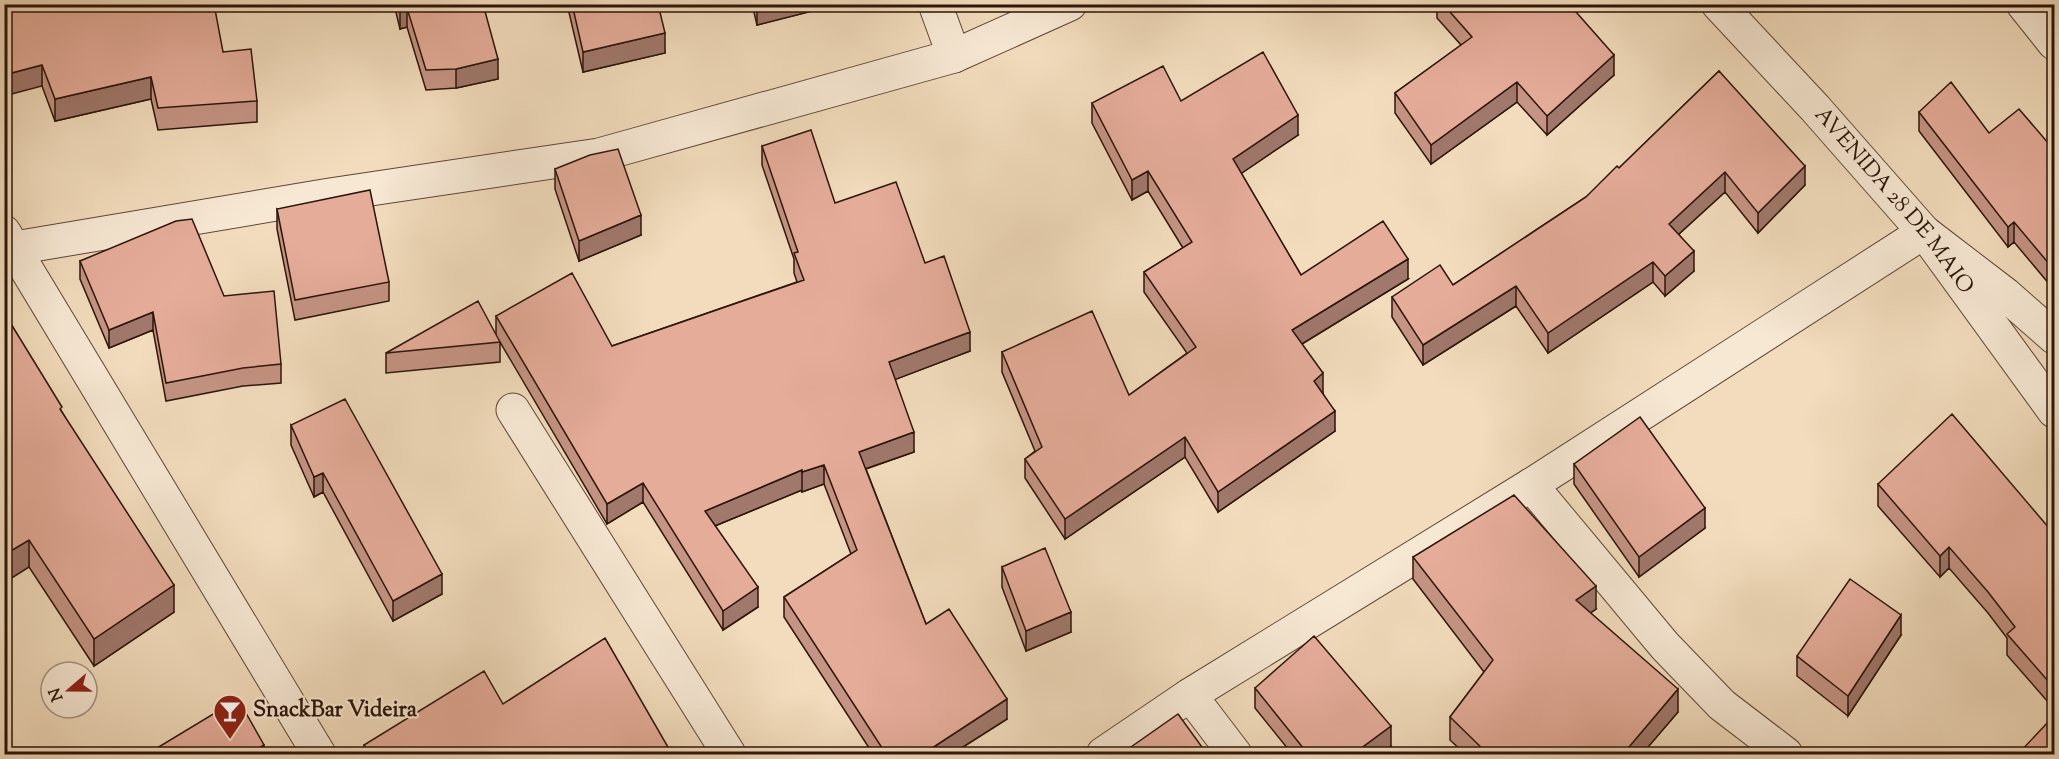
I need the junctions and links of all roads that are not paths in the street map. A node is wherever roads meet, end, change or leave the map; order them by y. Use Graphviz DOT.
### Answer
graph roads {
  1 [pos="935,4"];
  2 [pos="1070,4"];
  3 [pos="1718,4"];
  4 [pos="2023,4"];
  5 [pos="2055,43"];
  6 [pos="954,56"];
  7 [pos="1924,232"];
  8 [pos="10,240"];
  9 [pos="2055,337"];
  10 [pos="513,410"];
  11 [pos="2055,411"];
  12 [pos="1531,485"];
  13 [pos="1190,696"];
  14 [pos="319,754"];
  15 [pos="729,754"];
  16 [pos="1103,754"];
  17 [pos="1235,754"];
  18 [pos="1785,754"];
  1 -- 6 [label="street"];
  2 -- 6 [label="street"];
  3 -- 7 [label="street, AVENIDA 28 DE MAIO"];
  4 -- 5 [label="street"];
  6 -- 8 [label="street"];
  7 -- 9 [label="street"];
  7 -- 11 [label="street, AVENIDA 28 DE MAIO"];
  7 -- 12 [label="street"];
  8 -- 14 [label="street"];
  10 -- 15 [label="street"];
  12 -- 13 [label="street"];
  12 -- 18 [label="street"];
  13 -- 16 [label="street"];
  13 -- 17 [label="street"];
}
